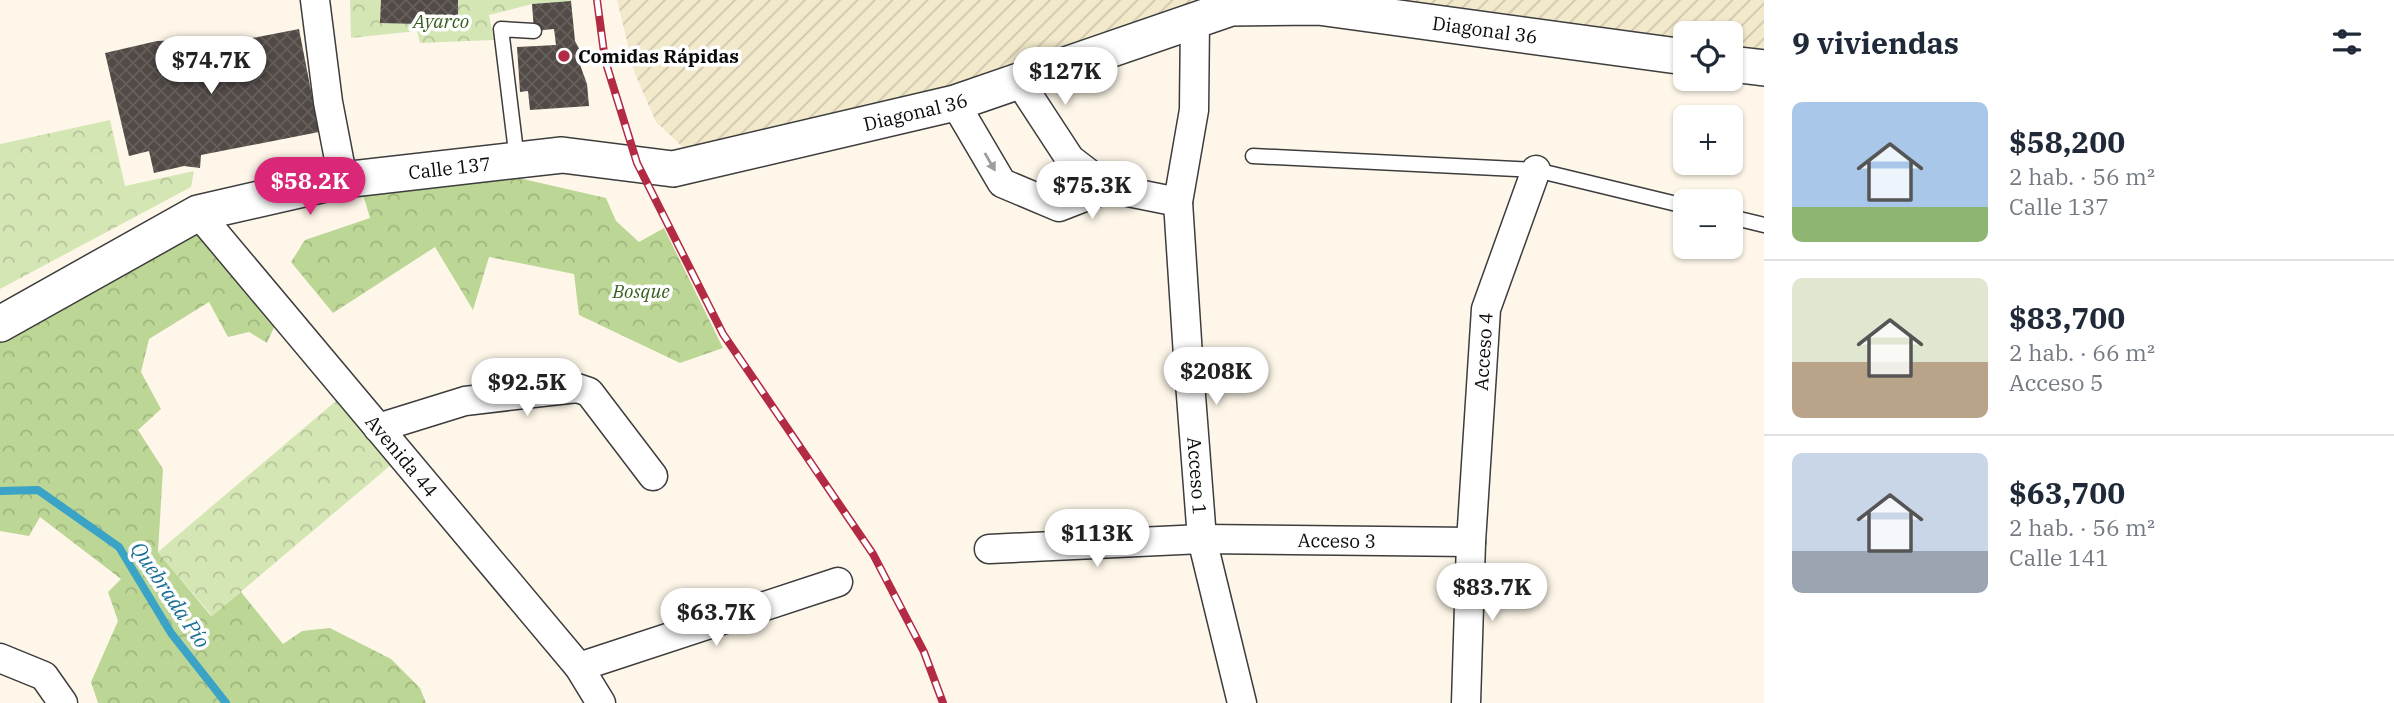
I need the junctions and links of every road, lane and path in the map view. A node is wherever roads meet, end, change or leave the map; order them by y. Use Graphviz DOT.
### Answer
graph roads {
  1 [pos="315,0"];
  2 [pos="1195,20"];
  3 [pos="534,31"];
  4 [pos="1673,55"];
  5 [pos="1743,65"];
  6 [pos="1764,68"];
  7 [pos="1019,81"];
  8 [pos="955,103"];
  9 [pos="1254,156"];
  10 [pos="517,160"];
  11 [pos="637,163"];
  12 [pos="1536,170"];
  13 [pos="343,180"];
  14 [pos="1108,188"];
  15 [pos="1178,202"];
  16 [pos="1673,203"];
  17 [pos="198,213"];
  18 [pos="1743,220"];
  19 [pos="1764,225"];
  20 [pos="0,324"];
  21 [pos="378,428"];
  22 [pos="653,476"];
  23 [pos="1202,539"];
  24 [pos="1471,542"];
  25 [pos="989,549"];
  26 [pos="838,582"];
  27 [pos="0,658"];
  28 [pos="579,667"];
  29 [pos="63,703"];
  30 [pos="601,703"];
  31 [pos="1242,703"];
  32 [pos="1466,703"];
  1 -- 13 [label="street"];
  2 -- 4 [label="street, Diagonal 36"];
  2 -- 7 [label="street, Diagonal 36"];
  2 -- 15 [label="street, Acceso 1"];
  3 -- 10 [label="lane"];
  5 -- 6 [label="street"];
  7 -- 8 [label="street, Diagonal 36"];
  7 -- 14 [label="street"];
  8 -- 11 [label="street, Diagonal 36"];
  8 -- 14 [label="street, one-way"];
  9 -- 12 [label="lane"];
  10 -- 11 [label="street, Calle 137"];
  10 -- 13 [label="street, Calle 137"];
  12 -- 16 [label="lane"];
  12 -- 24 [label="street, Acceso 4"];
  13 -- 17 [label="street, Calle 137"];
  14 -- 15 [label="street"];
  15 -- 23 [label="street, Acceso 1"];
  17 -- 20 [label="street, Calle 137"];
  17 -- 21 [label="street, Avenida 44"];
  18 -- 19 [label="lane"];
  21 -- 22 [label="street"];
  21 -- 28 [label="street, Avenida 44"];
  23 -- 24 [label="street, Acceso 3"];
  23 -- 25 [label="street, Acceso 3"];
  23 -- 31 [label="street, Acceso 1"];
  24 -- 32 [label="street, Acceso 4"];
  26 -- 28 [label="street"];
  27 -- 29 [label="street"];
  28 -- 30 [label="street, Avenida 44"];
}
